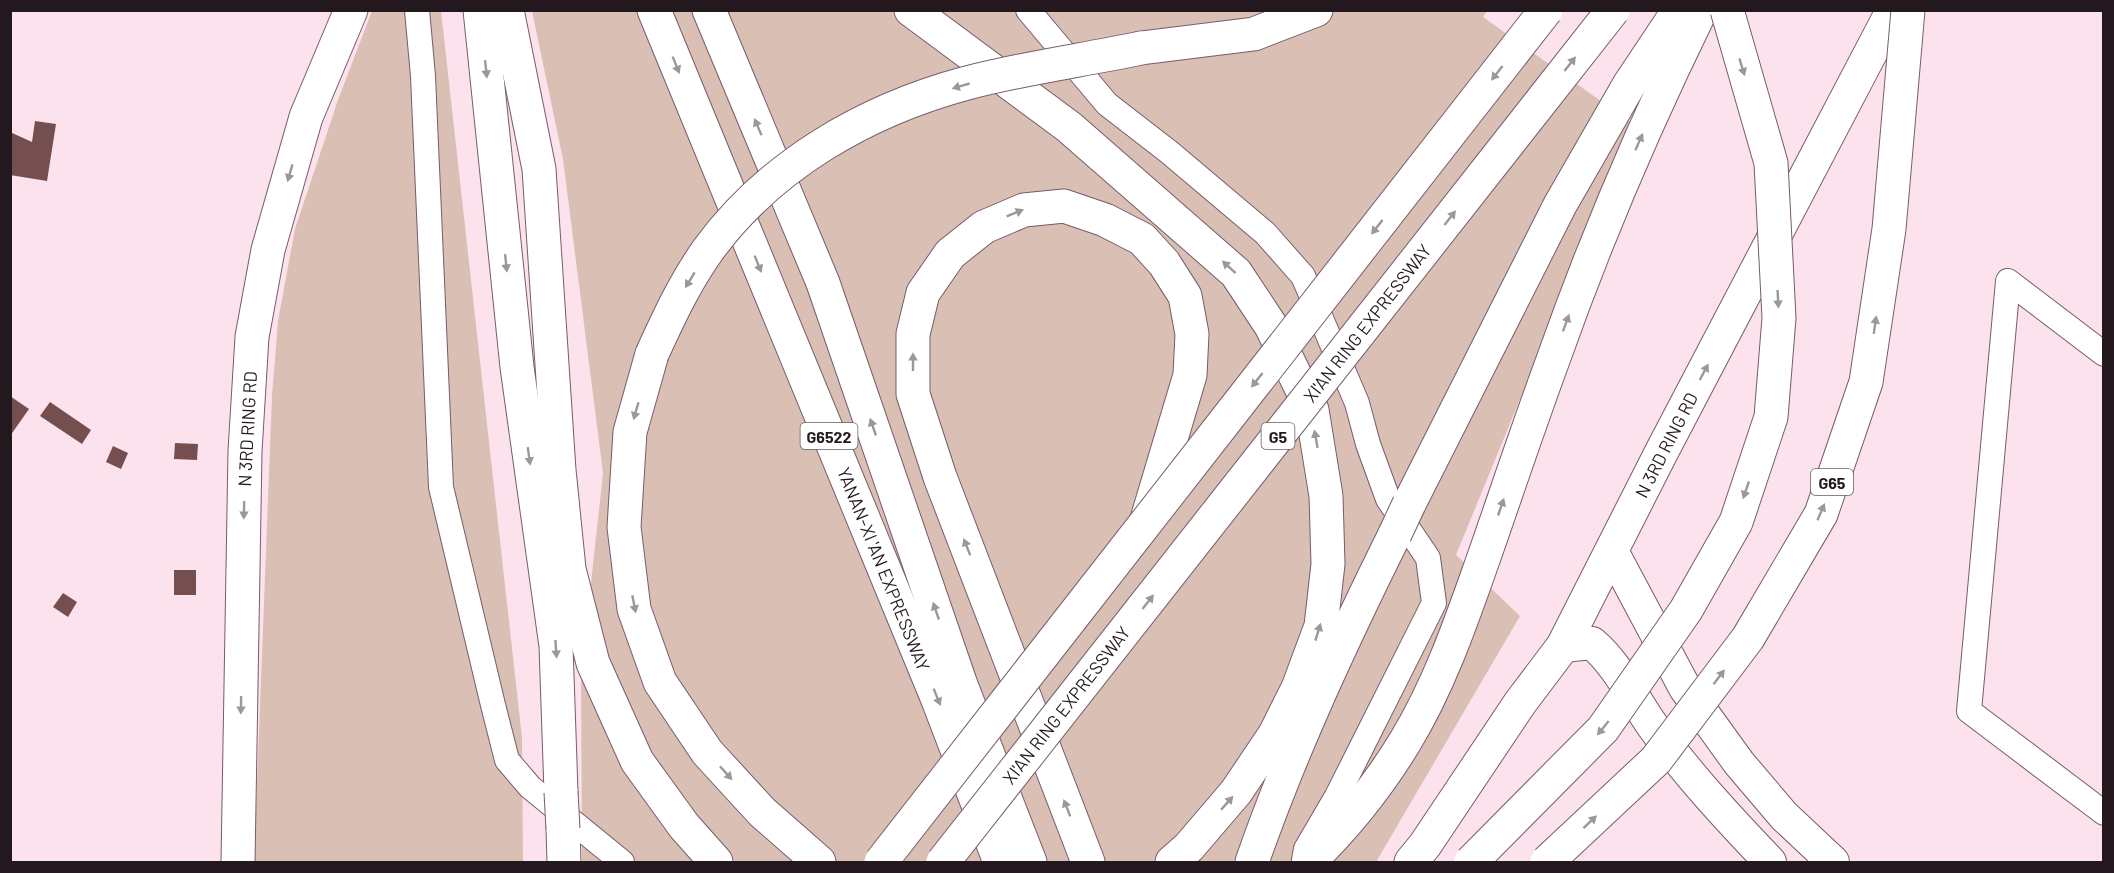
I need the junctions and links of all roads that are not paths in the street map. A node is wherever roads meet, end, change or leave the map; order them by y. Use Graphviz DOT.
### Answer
graph roads {
  1 [pos="351,10"];
  2 [pos="417,10"];
  3 [pos="480,10"];
  4 [pos="507,10"];
  5 [pos="654,10"];
  6 [pos="709,10"];
  7 [pos="910,10"];
  8 [pos="1028,10"];
  9 [pos="1316,10"];
  10 [pos="1546,10"];
  11 [pos="1613,10"];
  12 [pos="1679,10"];
  13 [pos="1701,10"];
  14 [pos="1727,10"];
  15 [pos="1893,10"];
  16 [pos="1908,10"];
  17 [pos="2103,354"];
  18 [pos="1147,521"];
  19 [pos="1612,551"];
  20 [pos="1563,646"];
  21 [pos="1685,688"];
  22 [pos="1636,699"];
  23 [pos="2103,813"];
  24 [pos="1180,855"];
  25 [pos="238,862"];
  26 [pos="564,862"];
  27 [pos="622,862"];
  28 [pos="716,862"];
  29 [pos="819,862"];
  30 [pos="881,862"];
  31 [pos="943,862"];
  32 [pos="1000,862"];
  33 [pos="1030,862"];
  34 [pos="1088,862"];
  35 [pos="1252,862"];
  36 [pos="1304,862"];
  37 [pos="1309,862"];
  38 [pos="1411,862"];
  39 [pos="1472,862"];
  40 [pos="1547,862"];
  41 [pos="1770,862"];
  42 [pos="1833,862"];
  1 -- 25 [label="highway, N 3RD RING RD, one-way"];
  2 -- 27 [label="street"];
  3 -- 26 [label="highway, one-way, bridge"];
  4 -- 28 [label="highway"];
  5 -- 32 [label="highway, YANAN-XI 'AN EXPRESSWAY / G6522, one-way"];
  33 -- 6 [label="highway, YANAN-XI 'AN EXPRESSWAY / G6522, one-way"];
  24 -- 7 [label="highway, one-way"];
  8 -- 36 [label="street"];
  9 -- 29 [label="highway, one-way, bridge"];
  10 -- 18 [label="highway, one-way, bridge"];
  31 -- 11 [label="highway, XI'AN RING EXPRESSWAY / G5, one-way, bridge"];
  12 -- 35 [label="highway, bridge"];
  37 -- 13 [label="highway, one-way"];
  14 -- 39 [label="highway, one-way, bridge"];
  19 -- 15 [label="highway, N 3RD RING RD, one-way"];
  40 -- 16 [label="highway, G65, one-way, bridge"];
  17 -- 23 [label="street"];
  18 -- 30 [label="highway, bridge"];
  34 -- 18 [label="highway, one-way"];
  19 -- 20 [label="highway, N 3RD RING RD"];
  19 -- 21 [label="main road"];
  20 -- 22 [label="main road"];
  20 -- 38 [label="highway, N 3RD RING RD"];
  21 -- 22 [label="main road"];
  21 -- 42 [label="main road"];
  22 -- 41 [label="main road"];
}
